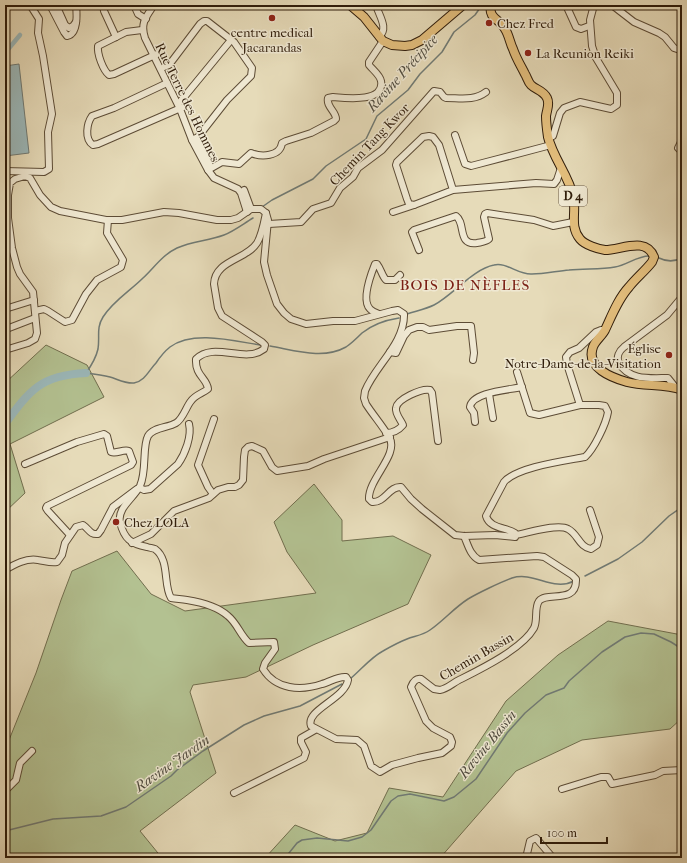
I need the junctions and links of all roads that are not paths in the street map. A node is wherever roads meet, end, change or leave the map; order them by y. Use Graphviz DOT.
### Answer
graph roads {
  1 [pos="32,5"];
  2 [pos="50,5"];
  3 [pos="56,5"];
  4 [pos="76,5"];
  5 [pos="134,5"];
  6 [pos="154,5"];
  7 [pos="350,5"];
  8 [pos="376,5"];
  9 [pos="463,5"];
  10 [pos="491,5"];
  11 [pos="566,5"];
  12 [pos="594,5"];
  13 [pos="612,5"];
  14 [pos="104,11"];
  15 [pos="146,19"];
  16 [pos="76,22"];
  17 [pos="589,26"];
  18 [pos="143,31"];
  19 [pos="116,37"];
  20 [pos="381,39"];
  21 [pos="231,40"];
  22 [pos="682,48"];
  23 [pos="156,55"];
  24 [pos="164,67"];
  25 [pos="167,82"];
  26 [pos="486,92"];
  27 [pos="181,106"];
  28 [pos="455,135"];
  29 [pos="194,139"];
  30 [pos="682,140"];
  31 [pos="550,141"];
  32 [pos="682,152"];
  33 [pos="560,168"];
  34 [pos="210,169"];
  35 [pos="5,171"];
  36 [pos="454,190"];
  37 [pos="414,205"];
  38 [pos="249,210"];
  39 [pos="392,212"];
  40 [pos="266,213"];
  41 [pos="108,220"];
  42 [pos="573,222"];
  43 [pos="269,224"];
  44 [pos="419,250"];
  45 [pos="400,275"];
  46 [pos="682,297"];
  47 [pos="34,300"];
  48 [pos="5,309"];
  49 [pos="34,311"];
  50 [pos="378,314"];
  51 [pos="35,318"];
  52 [pos="9,328"];
  53 [pos="605,330"];
  54 [pos="5,350"];
  55 [pos="390,352"];
  56 [pos="473,360"];
  57 [pos="517,372"];
  58 [pos="522,387"];
  59 [pos="679,389"];
  60 [pos="489,394"];
  61 [pos="580,405"];
  62 [pos="493,418"];
  63 [pos="214,419"];
  64 [pos="475,422"];
  65 [pos="189,424"];
  66 [pos="388,435"];
  67 [pos="438,441"];
  68 [pos="25,464"];
  69 [pos="140,488"];
  70 [pos="214,494"];
  71 [pos="590,510"];
  72 [pos="70,535"];
  73 [pos="516,535"];
  74 [pos="464,536"];
  75 [pos="132,543"];
  76 [pos="5,570"];
  77 [pos="315,730"];
  78 [pos="32,751"];
  79 [pos="682,770"];
  80 [pos="562,789"];
  81 [pos="5,791"];
  82 [pos="234,793"];
  83 [pos="526,858"];
  84 [pos="553,858"];
  1 -- 35 [label="street"];
  2 -- 16 [label="street"];
  3 -- 16 [label="street"];
  4 -- 16 [label="street"];
  5 -- 15 [label="street"];
  6 -- 15 [label="street"];
  7 -- 20 [label="main road"];
  8 -- 20 [label="street"];
  9 -- 20 [label="main road"];
  10 -- 31 [label="main road, D 4"];
  11 -- 17 [label="street"];
  12 -- 17 [label="street"];
  13 -- 22 [label="street"];
  14 -- 19 [label="street"];
  15 -- 18 [label="street"];
  17 -- 31 [label="street"];
  18 -- 19 [label="street"];
  18 -- 23 [label="street, Rue Terre des Hommes"];
  19 -- 23 [label="street"];
  20 -- 34 [label="street"];
  21 -- 24 [label="street"];
  21 -- 27 [label="street"];
  21 -- 29 [label="street"];
  23 -- 24 [label="street, Rue Terre des Hommes"];
  23 -- 25 [label="street, Rue Terre des Hommes"];
  24 -- 27 [label="street, Rue Terre des Hommes"];
  25 -- 27 [label="street, Rue Terre des Hommes"];
  25 -- 27 [label="street"];
  26 -- 43 [label="street, Chemin Tang Kwor"];
  27 -- 29 [label="street, Rue Terre des Hommes"];
  28 -- 31 [label="street"];
  29 -- 34 [label="street, Rue Terre des Hommes"];
  30 -- 32 [label="street"];
  31 -- 33 [label="main road, D 4"];
  33 -- 36 [label="street"];
  33 -- 42 [label="main road, D 4"];
  34 -- 38 [label="street, Rue Terre des Hommes"];
  36 -- 37 [label="street"];
  36 -- 37 [label="street"];
  37 -- 39 [label="street"];
  38 -- 40 [label="street"];
  38 -- 41 [label="street"];
  40 -- 43 [label="street"];
  40 -- 69 [label="street"];
  41 -- 47 [label="street"];
  41 -- 49 [label="street"];
  42 -- 44 [label="street"];
  42 -- 53 [label="main road, D 4"];
  43 -- 50 [label="street"];
  45 -- 50 [label="street"];
  46 -- 59 [label="street"];
  47 -- 48 [label="street"];
  47 -- 49 [label="street"];
  49 -- 51 [label="street"];
  50 -- 55 [label="street"];
  51 -- 52 [label="street"];
  51 -- 54 [label="street"];
  53 -- 59 [label="main road, D 4"];
  53 -- 61 [label="street"];
  55 -- 56 [label="street"];
  55 -- 66 [label="street"];
  57 -- 58 [label="street"];
  58 -- 60 [label="street"];
  58 -- 61 [label="street"];
  60 -- 62 [label="street"];
  60 -- 64 [label="street"];
  61 -- 73 [label="street"];
  63 -- 70 [label="street"];
  65 -- 69 [label="street"];
  66 -- 67 [label="street"];
  66 -- 70 [label="street"];
  66 -- 74 [label="street"];
  68 -- 72 [label="street"];
  69 -- 72 [label="street"];
  69 -- 75 [label="street"];
  70 -- 75 [label="street"];
  71 -- 73 [label="street"];
  72 -- 76 [label="street"];
  73 -- 74 [label="street"];
  74 -- 77 [label="street, Chemin Bassin"];
  75 -- 77 [label="street"];
  77 -- 82 [label="street"];
  78 -- 81 [label="street"];
  79 -- 80 [label="street"];
  83 -- 84 [label="street"];
}
